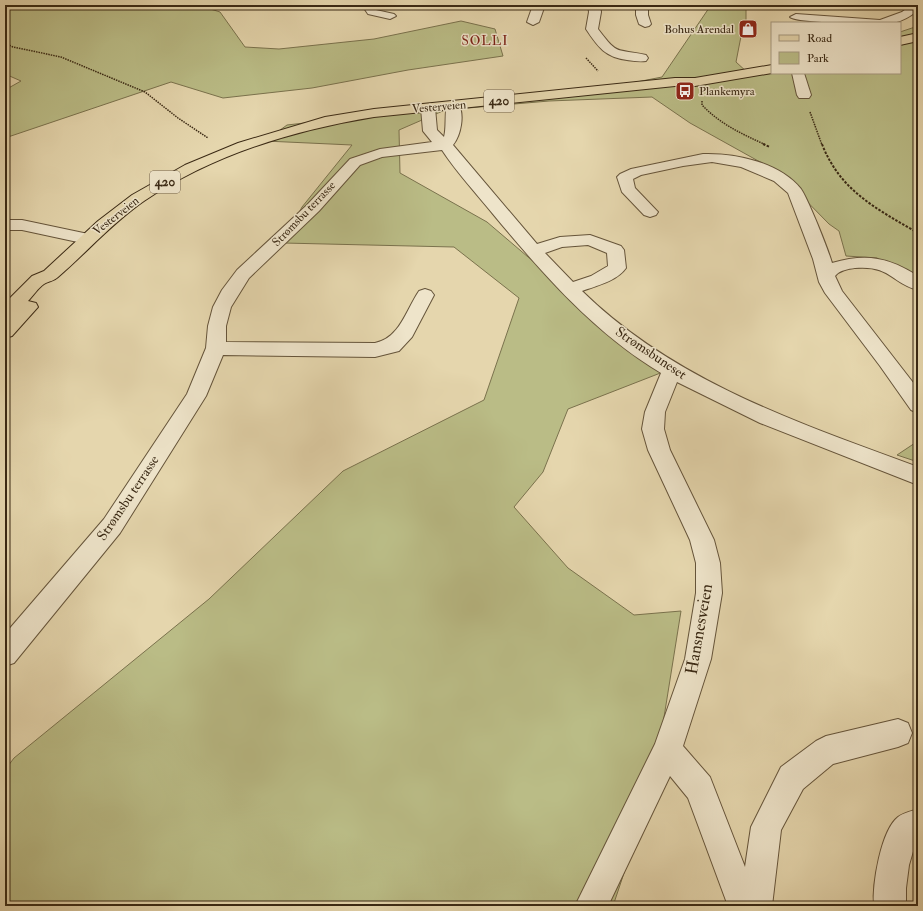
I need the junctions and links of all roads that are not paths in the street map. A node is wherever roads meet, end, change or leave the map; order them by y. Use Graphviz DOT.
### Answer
graph roads {
  1 [pos="368,5"];
  2 [pos="539,5"];
  3 [pos="594,5"];
  4 [pos="642,5"];
  5 [pos="793,5"];
  6 [pos="918,5"];
  7 [pos="390,16"];
  8 [pos="796,20"];
  9 [pos="533,22"];
  10 [pos="851,22"];
  11 [pos="885,22"];
  12 [pos="645,24"];
  13 [pos="918,37"];
  14 [pos="901,41"];
  15 [pos="642,58"];
  16 [pos="771,69"];
  17 [pos="798,74"];
  18 [pos="804,94"];
  19 [pos="453,111"];
  20 [pos="428,113"];
  21 [pos="446,145"];
  22 [pos="650,212"];
  23 [pos="5,225"];
  24 [pos="87,239"];
  25 [pos="534,251"];
  26 [pos="827,274"];
  27 [pos="50,275"];
  28 [pos="918,284"];
  29 [pos="571,289"];
  30 [pos="425,295"];
  31 [pos="5,314"];
  32 [pos="5,332"];
  33 [pos="216,348"];
  34 [pos="672,370"];
  35 [pos="918,405"];
  36 [pos="918,476"];
  37 [pos="5,654"];
  38 [pos="898,733"];
  39 [pos="667,750"];
  40 [pos="918,824"];
  41 [pos="591,906"];
  42 [pos="744,906"];
  43 [pos="756,906"];
  44 [pos="890,906"];
  1 -- 7 [label="street"];
  2 -- 9 [label="street"];
  3 -- 15 [label="street"];
  4 -- 12 [label="street"];
  5 -- 8 [label="street"];
  6 -- 11 [label="street"];
  8 -- 10 [label="street"];
  13 -- 14 [label="main road"];
  16 -- 19 [label="main road, Vesterveien / 420"];
  17 -- 18 [label="street"];
  19 -- 20 [label="main road, Vesterveien / 420"];
  19 -- 21 [label="street"];
  20 -- 21 [label="street, Strømsbuneset"];
  20 -- 24 [label="main road, Vesterveien / 420"];
  21 -- 25 [label="street, Strømsbuneset"];
  21 -- 33 [label="street, Strømsbu terrasse"];
  22 -- 26 [label="street"];
  23 -- 24 [label="street"];
  24 -- 27 [label="main road, Vesterveien / 420"];
  25 -- 29 [label="street, Strømsbuneset"];
  25 -- 29 [label="street"];
  26 -- 28 [label="street"];
  26 -- 35 [label="street"];
  27 -- 31 [label="main road, Vesterveien / 420"];
  27 -- 32 [label="main road, Vesterveien / 420"];
  29 -- 34 [label="street, Strømsbuneset"];
  30 -- 33 [label="street"];
  33 -- 37 [label="street, Strømsbu terrasse"];
  34 -- 36 [label="street, Strømsbuneset"];
  34 -- 39 [label="street, Hansnesveien"];
  38 -- 43 [label="street"];
  39 -- 41 [label="street, Hansnesveien"];
  39 -- 42 [label="street"];
  40 -- 44 [label="street"];
}
